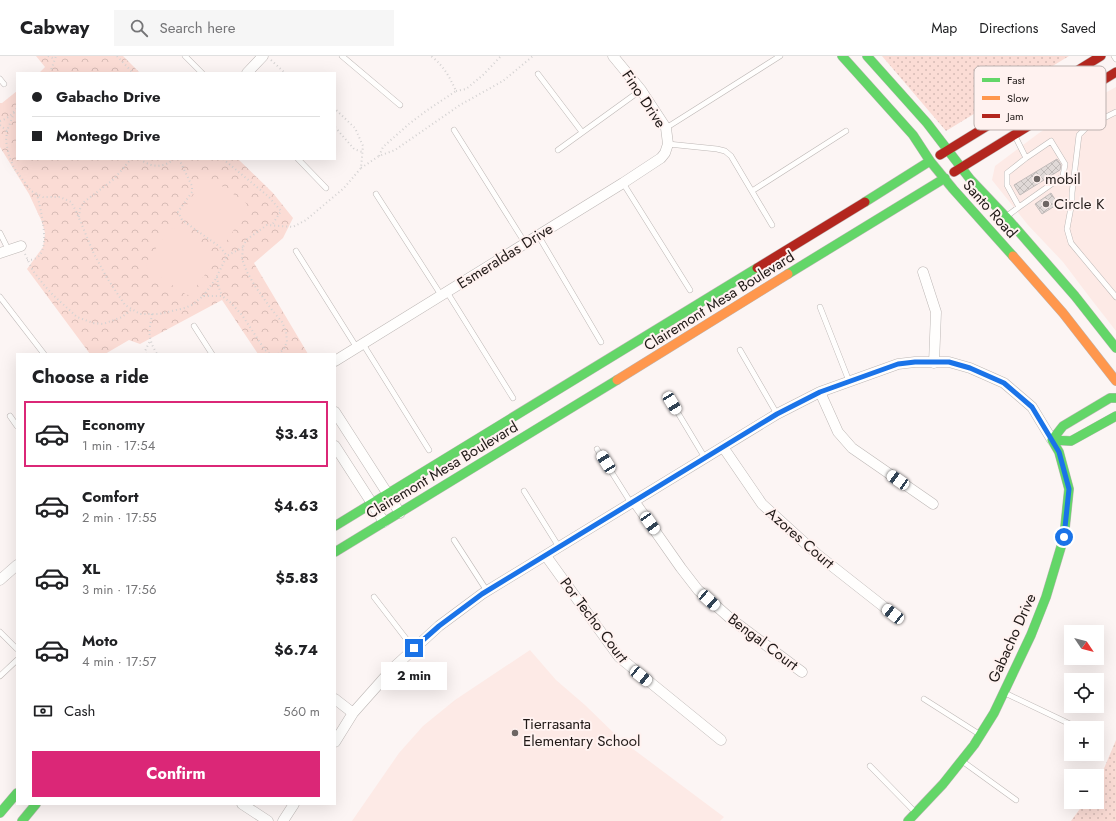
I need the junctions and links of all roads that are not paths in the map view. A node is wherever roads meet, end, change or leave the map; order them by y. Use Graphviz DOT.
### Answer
graph roads {
  1 [pos="185,56"];
  2 [pos="264,56"];
  3 [pos="342,56"];
  4 [pos="613,56"];
  5 [pos="780,56"];
  6 [pos="842,56"];
  7 [pos="867,56"];
  8 [pos="1101,56"];
  9 [pos="1114,56"];
  10 [pos="1116,59"];
  11 [pos="1085,66"];
  12 [pos="201,72"];
  13 [pos="248,72"];
  14 [pos="1116,72"];
  15 [pos="538,74"];
  16 [pos="1106,78"];
  17 [pos="0,79"];
  18 [pos="4,84"];
  19 [pos="642,90"];
  20 [pos="400,105"];
  21 [pos="1116,112"];
  22 [pos="1106,117"];
  23 [pos="666,128"];
  24 [pos="454,130"];
  25 [pos="981,130"];
  26 [pos="1022,130"];
  27 [pos="1084,130"];
  28 [pos="846,131"];
  29 [pos="582,132"];
  30 [pos="1014,135"];
  31 [pos="668,144"];
  32 [pos="558,150"];
  33 [pos="948,150"];
  34 [pos="1026,158"];
  35 [pos="299,160"];
  36 [pos="930,160"];
  37 [pos="961,168"];
  38 [pos="945,178"];
  39 [pos="622,183"];
  40 [pos="326,188"];
  41 [pos="752,191"];
  42 [pos="376,194"];
  43 [pos="1019,207"];
  44 [pos="1006,218"];
  45 [pos="772,225"];
  46 [pos="0,234"];
  47 [pos="538,235"];
  48 [pos="525,243"];
  49 [pos="21,246"];
  50 [pos="4,251"];
  51 [pos="296,251"];
  52 [pos="923,272"];
  53 [pos="690,290"];
  54 [pos="444,294"];
  55 [pos="0,297"];
  56 [pos="1116,297"];
  57 [pos="820,307"];
  58 [pos="194,326"];
  59 [pos="601,342"];
  60 [pos="360,346"];
  61 [pos="1116,348"];
  62 [pos="740,350"];
  63 [pos="43,353"];
  64 [pos="211,353"];
  65 [pos="336,361"];
  66 [pos="934,363"];
  67 [pos="1116,381"];
  68 [pos="849,382"];
  69 [pos="820,392"];
  70 [pos="513,398"];
  71 [pos="1116,398"];
  72 [pos="672,403"];
  73 [pos="336,414"];
  74 [pos="777,414"];
  75 [pos="10,416"];
  76 [pos="1116,416"];
  77 [pos="16,425"];
  78 [pos="1052,440"];
  79 [pos="723,447"];
  80 [pos="336,448"];
  81 [pos="597,449"];
  82 [pos="429,450"];
  83 [pos="705,458"];
  84 [pos="524,491"];
  85 [pos="388,493"];
  86 [pos="633,502"];
  87 [pos="372,503"];
  88 [pos="933,504"];
  89 [pos="400,513"];
  90 [pos="384,522"];
  91 [pos="336,525"];
  92 [pos="454,540"];
  93 [pos="559,547"];
  94 [pos="336,551"];
  95 [pos="546,556"];
  96 [pos="16,566"];
  97 [pos="1,576"];
  98 [pos="487,591"];
  99 [pos="374,597"];
  100 [pos="893,614"];
  101 [pos="0,632"];
  102 [pos="16,648"];
  103 [pos="414,648"];
  104 [pos="16,661"];
  105 [pos="802,672"];
  106 [pos="0,676"];
  107 [pos="1004,692"];
  108 [pos="924,699"];
  109 [pos="336,700"];
  110 [pos="353,714"];
  111 [pos="1064,721"];
  112 [pos="980,735"];
  113 [pos="336,740"];
  114 [pos="721,740"];
  115 [pos="962,761"];
  116 [pos="870,766"];
  117 [pos="16,794"];
  118 [pos="1016,800"];
  119 [pos="35,805"];
  120 [pos="244,805"];
  121 [pos="293,805"];
  122 [pos="0,813"];
  123 [pos="916,813"];
  124 [pos="22,821"];
  125 [pos="268,821"];
  126 [pos="283,821"];
  127 [pos="908,821"];
  1 -- 12 [label="lane"];
  2 -- 13 [label="street"];
  3 -- 20 [label="lane"];
  4 -- 19 [label="street, Fino Drive"];
  5 -- 23 [label="lane"];
  6 -- 36 [label="main road, Santo Road"];
  7 -- 33 [label="main road, Santo Road"];
  8 -- 11 [label="main road, Clairemont Mesa Boulevard"];
  9 -- 10 [label="lane"];
  14 -- 16 [label="main road, Clairemont Mesa Boulevard"];
  15 -- 29 [label="lane"];
  17 -- 18 [label="lane"];
  19 -- 23 [label="street, Fino Drive"];
  19 -- 29 [label="lane"];
  21 -- 22 [label="lane"];
  23 -- 31 [label="street, Fino Drive"];
  24 -- 48 [label="lane"];
  25 -- 33 [label="main road, Clairemont Mesa Boulevard"];
  26 -- 30 [label="main road, Clairemont Mesa Boulevard"];
  27 -- 56 [label="lane"];
  28 -- 41 [label="lane"];
  29 -- 32 [label="lane"];
  30 -- 34 [label="lane"];
  30 -- 37 [label="main road, Clairemont Mesa Boulevard"];
  31 -- 39 [label="street, Esmeraldas Drive"];
  31 -- 41 [label="lane"];
  33 -- 36 [label="main road, Clairemont Mesa Boulevard"];
  33 -- 37 [label="main road, Santo Road"];
  34 -- 43 [label="lane"];
  34 -- 43 [label="lane"];
  35 -- 40 [label="lane"];
  36 -- 38 [label="main road, Santo Road"];
  36 -- 85 [label="main road, Clairemont Mesa Boulevard"];
  37 -- 38 [label="main road, Clairemont Mesa Boulevard"];
  37 -- 44 [label="main road, Santo Road"];
  38 -- 67 [label="main road, Santo Road"];
  38 -- 89 [label="main road, Clairemont Mesa Boulevard"];
  39 -- 47 [label="street, Esmeraldas Drive"];
  39 -- 53 [label="lane"];
  41 -- 45 [label="lane"];
  42 -- 54 [label="lane"];
  43 -- 44 [label="lane"];
  44 -- 61 [label="main road, Santo Road"];
  46 -- 50 [label="lane"];
  47 -- 48 [label="street, Esmeraldas Drive"];
  47 -- 59 [label="lane"];
  48 -- 54 [label="street, Esmeraldas Drive"];
  49 -- 50 [label="street"];
  51 -- 60 [label="lane"];
  52 -- 66 [label="street"];
  54 -- 60 [label="street, Esmeraldas Drive"];
  54 -- 70 [label="lane"];
  55 -- 63 [label="lane"];
  57 -- 68 [label="lane"];
  58 -- 64 [label="lane"];
  60 -- 65 [label="street, Esmeraldas Drive"];
  60 -- 82 [label="lane"];
  62 -- 74 [label="lane"];
  66 -- 68 [label="street"];
  66 -- 78 [label="street"];
  68 -- 69 [label="street"];
  69 -- 74 [label="street"];
  69 -- 88 [label="street"];
  71 -- 78 [label="main road"];
  72 -- 83 [label="lane"];
  73 -- 85 [label="street"];
  74 -- 79 [label="street"];
  75 -- 77 [label="lane"];
  76 -- 78 [label="main road"];
  78 -- 107 [label="main road, Gabacho Drive"];
  79 -- 83 [label="street"];
  79 -- 100 [label="street, Azores Court"];
  80 -- 87 [label="street"];
  81 -- 86 [label="lane"];
  83 -- 86 [label="street"];
  84 -- 93 [label="lane"];
  85 -- 87 [label="main road, Clairemont Mesa Boulevard"];
  85 -- 89 [label="street"];
  86 -- 93 [label="street"];
  86 -- 105 [label="street, Bengal Court"];
  87 -- 90 [label="street"];
  87 -- 91 [label="main road, Clairemont Mesa Boulevard"];
  89 -- 90 [label="main road, Clairemont Mesa Boulevard"];
  90 -- 94 [label="main road, Clairemont Mesa Boulevard"];
  92 -- 98 [label="lane"];
  93 -- 95 [label="street"];
  95 -- 98 [label="street"];
  95 -- 114 [label="street, Por Techo Court"];
  96 -- 97 [label="street"];
  98 -- 103 [label="street"];
  99 -- 103 [label="lane"];
  101 -- 102 [label="lane"];
  103 -- 110 [label="street"];
  104 -- 106 [label="lane"];
  107 -- 111 [label="lane"];
  107 -- 112 [label="main road, Gabacho Drive"];
  108 -- 112 [label="lane"];
  109 -- 110 [label="street"];
  110 -- 113 [label="street"];
  112 -- 115 [label="main road, Gabacho Drive"];
  115 -- 118 [label="lane"];
  115 -- 123 [label="main road, Gabacho Drive"];
  116 -- 123 [label="lane"];
  117 -- 122 [label="main road"];
  119 -- 124 [label="main road"];
  120 -- 125 [label="street"];
  121 -- 126 [label="street"];
  123 -- 127 [label="main road, Gabacho Drive"];
}
